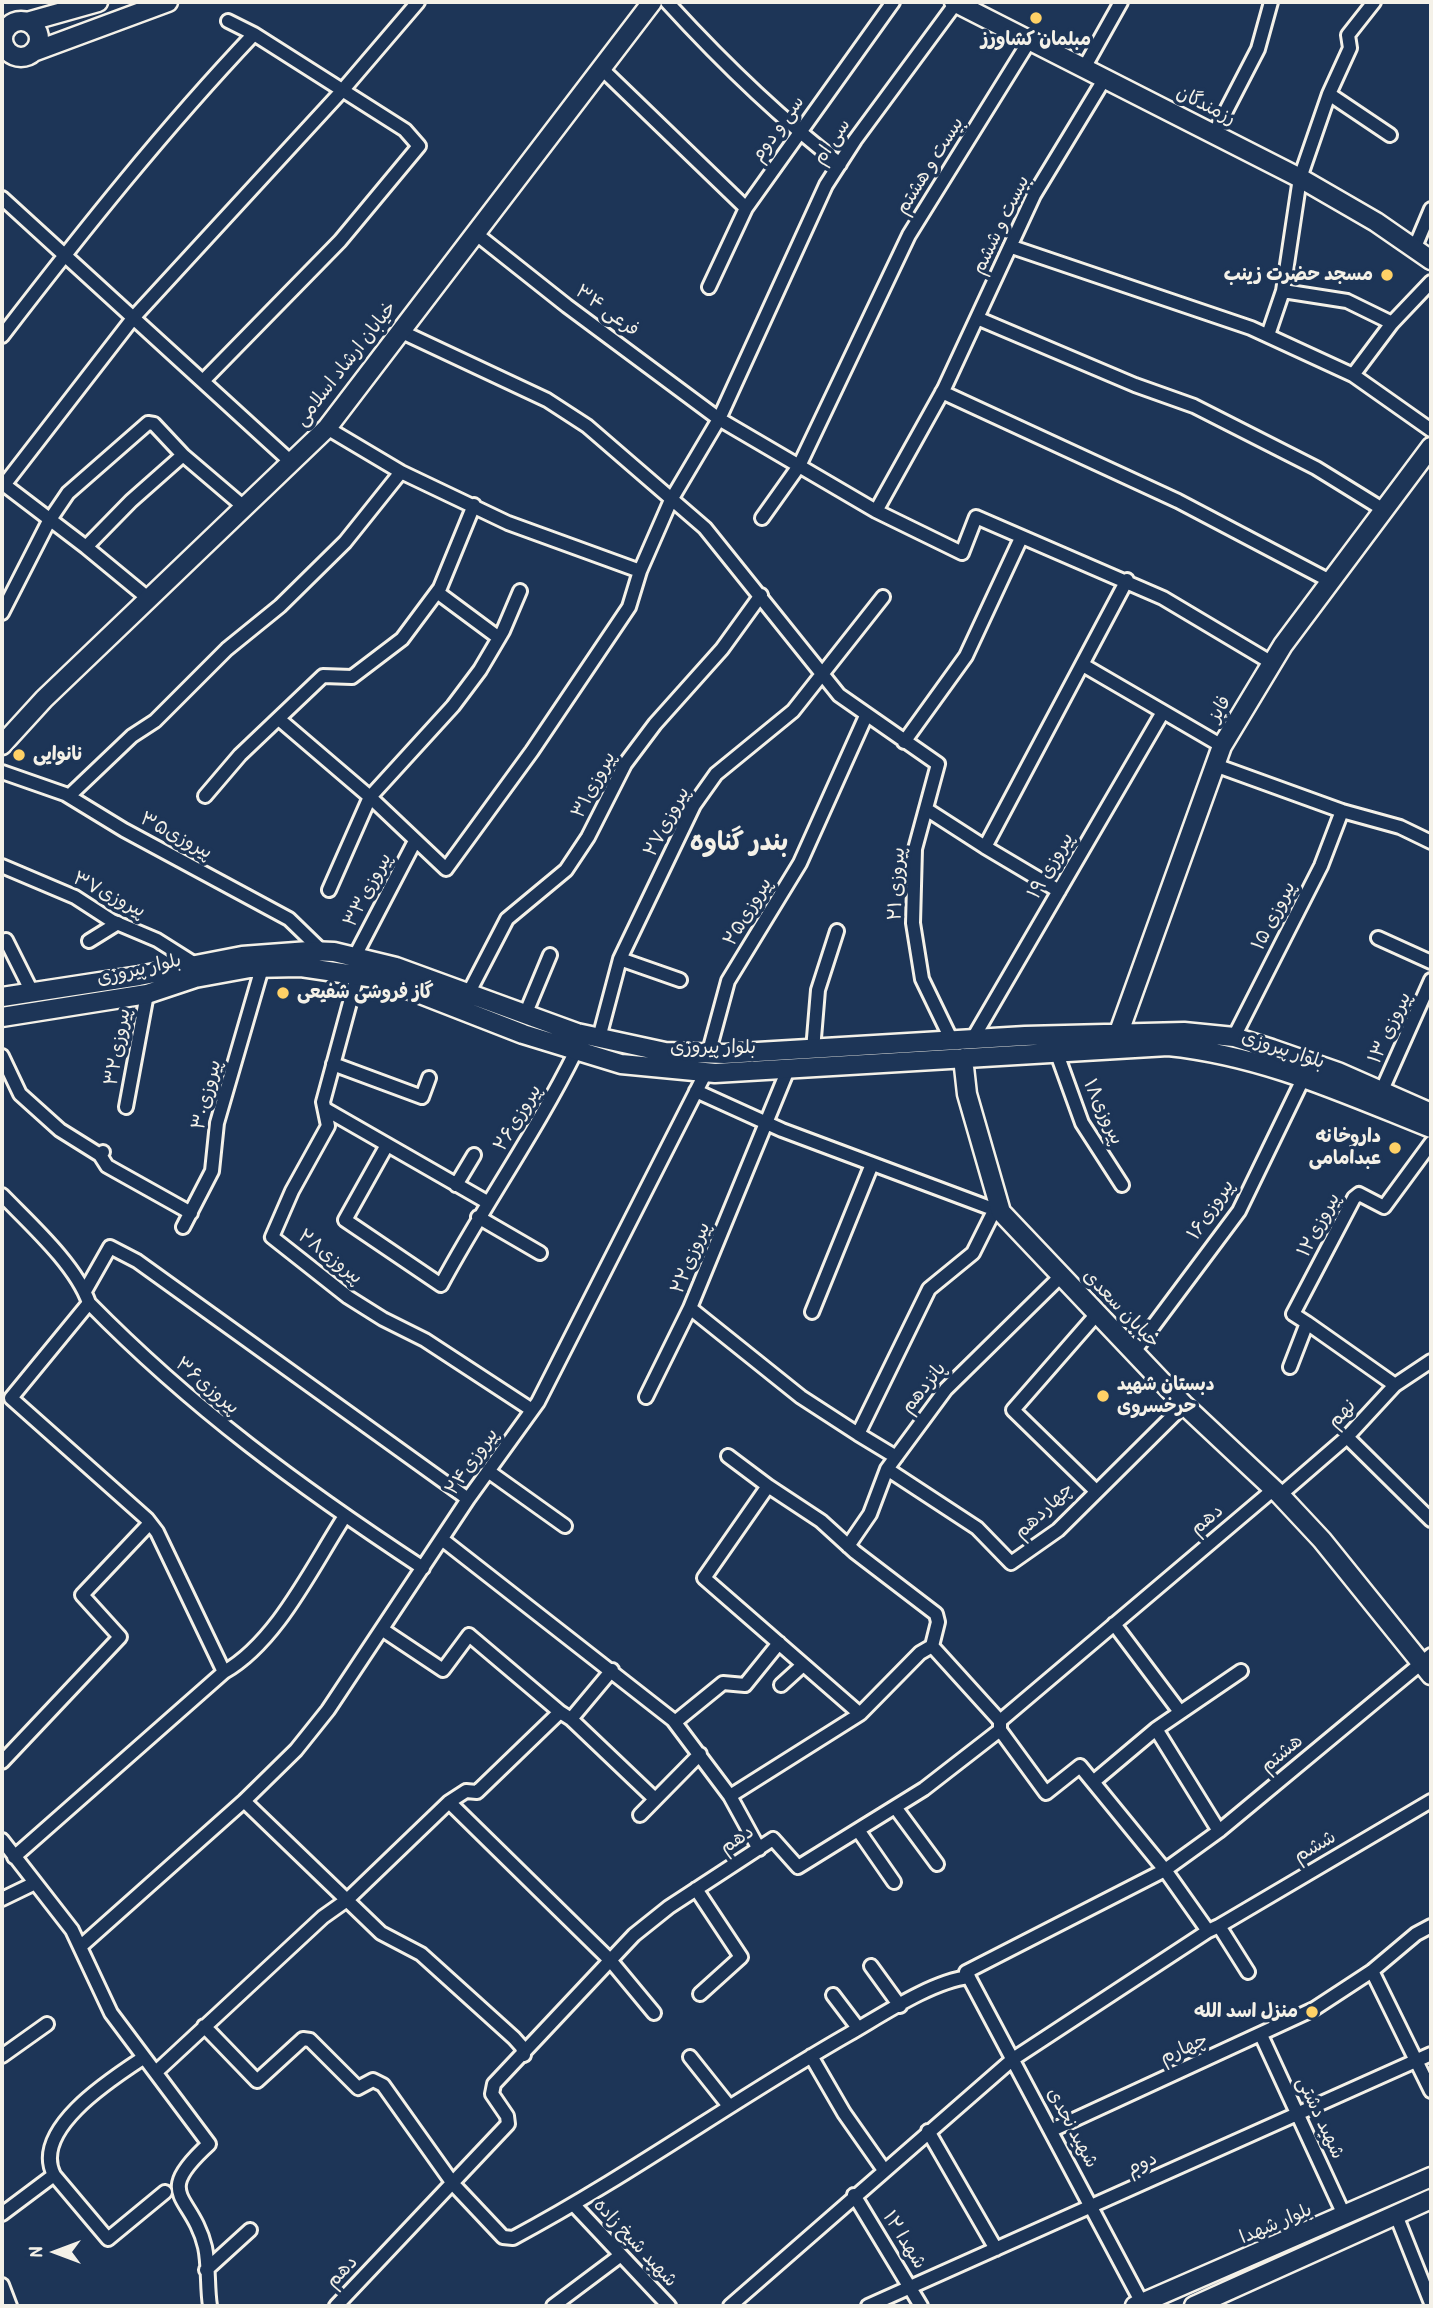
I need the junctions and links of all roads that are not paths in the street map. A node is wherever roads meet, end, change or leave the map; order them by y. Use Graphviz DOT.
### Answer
graph roads {
  1 [pos="98,2"];
  2 [pos="168,2"];
  3 [pos="418,2"];
  4 [pos="652,2"];
  5 [pos="667,2"];
  6 [pos="893,2"];
  7 [pos="955,2"];
  8 [pos="1121,2"];
  9 [pos="1271,2"];
  10 [pos="1374,2"];
  11 [pos="228,21"];
  12 [pos="254,34"];
  13 [pos="11,37"];
  14 [pos="1030,40"];
  15 [pos="601,68"];
  16 [pos="1084,68"];
  17 [pos="2,70"];
  18 [pos="1105,79"];
  19 [pos="341,92"];
  20 [pos="1329,93"];
  21 [pos="799,133"];
  22 [pos="1214,135"];
  23 [pos="1390,135"];
  24 [pos="840,164"];
  25 [pos="1300,178"];
  26 [pos="2,198"];
  27 [pos="746,208"];
  28 [pos="1431,209"];
  29 [pos="475,233"];
  30 [pos="1012,247"];
  31 [pos="1415,247"];
  32 [pos="64,255"];
  33 [pos="1431,260"];
  34 [pos="1431,282"];
  35 [pos="709,287"];
  36 [pos="1283,291"];
  37 [pos="134,317"];
  38 [pos="977,318"];
  39 [pos="1392,323"];
  40 [pos="400,331"];
  41 [pos="1268,335"];
  42 [pos="2,336"];
  43 [pos="1353,375"];
  44 [pos="203,381"];
  45 [pos="942,392"];
  46 [pos="719,419"];
  47 [pos="327,428"];
  48 [pos="1431,430"];
  49 [pos="1431,447"];
  50 [pos="183,454"];
  51 [pos="291,463"];
  52 [pos="799,466"];
  53 [pos="401,472"];
  54 [pos="3,484"];
  55 [pos="671,500"];
  56 [pos="474,505"];
  57 [pos="244,507"];
  58 [pos="1384,510"];
  59 [pos="876,511"];
  60 [pos="762,518"];
  61 [pos="49,521"];
  62 [pos="1021,538"];
  63 [pos="86,547"];
  64 [pos="640,571"];
  65 [pos="1127,580"];
  66 [pos="1330,581"];
  67 [pos="520,591"];
  68 [pos="437,592"];
  69 [pos="761,595"];
  70 [pos="883,597"];
  71 [pos="149,600"];
  72 [pos="2,613"];
  73 [pos="499,638"];
  74 [pos="1272,663"];
  75 [pos="1083,665"];
  76 [pos="822,673"];
  77 [pos="1163,712"];
  78 [pos="866,716"];
  79 [pos="280,720"];
  80 [pos="904,742"];
  81 [pos="2,745"];
  82 [pos="1222,746"];
  83 [pos="1215,765"];
  84 [pos="2,772"];
  85 [pos="69,796"];
  86 [pos="205,796"];
  87 [pos="370,797"];
  88 [pos="926,809"];
  89 [pos="1342,811"];
  90 [pos="415,841"];
  91 [pos="1431,842"];
  92 [pos="985,847"];
  93 [pos="2,866"];
  94 [pos="330,890"];
  95 [pos="1059,891"];
  96 [pos="118,923"];
  97 [pos="836,931"];
  98 [pos="1378,938"];
  99 [pos="6,940"];
  100 [pos="89,941"];
  101 [pos="322,951"];
  102 [pos="550,955"];
  103 [pos="620,959"];
  104 [pos="1431,962"];
  105 [pos="195,964"];
  106 [pos="356,965"];
  107 [pos="262,968"];
  108 [pos="680,980"];
  109 [pos="1431,980"];
  110 [pos="32,992"];
  111 [pos="147,994"];
  112 [pos="468,994"];
  113 [pos="2,997"];
  114 [pos="525,1015"];
  115 [pos="2,1017"];
  116 [pos="1119,1032"];
  117 [pos="1234,1037"];
  118 [pos="599,1038"];
  119 [pos="972,1040"];
  120 [pos="952,1041"];
  121 [pos="1025,1044"];
  122 [pos="813,1050"];
  123 [pos="576,1051"];
  124 [pos="1056,1051"];
  125 [pos="2,1056"];
  126 [pos="963,1058"];
  127 [pos="333,1064"];
  128 [pos="707,1064"];
  129 [pos="789,1067"];
  130 [pos="1304,1077"];
  131 [pos="429,1078"];
  132 [pos="1382,1090"];
  133 [pos="696,1091"];
  134 [pos="126,1107"];
  135 [pos="325,1109"];
  136 [pos="1431,1113"];
  137 [pos="769,1124"];
  138 [pos="1431,1128"];
  139 [pos="1431,1143"];
  140 [pos="387,1145"];
  141 [pos="474,1155"];
  142 [pos="872,1164"];
  143 [pos="456,1185"];
  144 [pos="1122,1185"];
  145 [pos="2,1195"];
  146 [pos="487,1202"];
  147 [pos="998,1211"];
  148 [pos="191,1213"];
  149 [pos="478,1216"];
  150 [pos="183,1227"];
  151 [pos="540,1254"];
  152 [pos="1060,1277"];
  153 [pos="87,1297"];
  154 [pos="690,1308"];
  155 [pos="812,1312"];
  156 [pos="1096,1315"];
  157 [pos="1307,1323"];
  158 [pos="1133,1353"];
  159 [pos="1431,1361"];
  160 [pos="1290,1367"];
  161 [pos="1395,1385"];
  162 [pos="646,1397"];
  163 [pos="1184,1405"];
  164 [pos="532,1410"];
  165 [pos="858,1434"];
  166 [pos="1347,1437"];
  167 [pos="728,1456"];
  168 [pos="896,1457"];
  169 [pos="887,1469"];
  170 [pos="488,1471"];
  171 [pos="768,1486"];
  172 [pos="1095,1490"];
  173 [pos="1277,1492"];
  174 [pos="468,1499"];
  175 [pos="1430,1515"];
  176 [pos="345,1516"];
  177 [pos="150,1523"];
  178 [pos="565,1526"];
  179 [pos="443,1540"];
  180 [pos="848,1546"];
  181 [pos="423,1568"];
  182 [pos="1114,1624"];
  183 [pos="383,1630"];
  184 [pos="779,1643"];
  185 [pos="932,1646"];
  186 [pos="803,1665"];
  187 [pos="1428,1665"];
  188 [pos="612,1670"];
  189 [pos="1241,1671"];
  190 [pos="224,1672"];
  191 [pos="781,1685"];
  192 [pos="1181,1712"];
  193 [pos="860,1714"];
  194 [pos="566,1716"];
  195 [pos="675,1722"];
  196 [pos="1000,1726"];
  197 [pos="1156,1729"];
  198 [pos="700,1754"];
  199 [pos="2,1762"];
  200 [pos="1093,1782"];
  201 [pos="730,1796"];
  202 [pos="655,1799"];
  203 [pos="244,1801"];
  204 [pos="1431,1801"];
  205 [pos="449,1802"];
  206 [pos="895,1807"];
  207 [pos="639,1815"];
  208 [pos="858,1830"];
  209 [pos="1219,1831"];
  210 [pos="2,1840"];
  211 [pos="759,1849"];
  212 [pos="14,1857"];
  213 [pos="937,1864"];
  214 [pos="1165,1870"];
  215 [pos="894,1882"];
  216 [pos="33,1884"];
  217 [pos="696,1889"];
  218 [pos="2,1899"];
  219 [pos="347,1900"];
  220 [pos="1431,1926"];
  221 [pos="1214,1928"];
  222 [pos="81,1946"];
  223 [pos="610,1960"];
  224 [pos="871,1966"];
  225 [pos="1372,1971"];
  226 [pos="1248,1972"];
  227 [pos="967,1974"];
  228 [pos="700,1994"];
  229 [pos="833,1995"];
  230 [pos="900,2006"];
  231 [pos="654,2013"];
  232 [pos="47,2024"];
  233 [pos="204,2026"];
  234 [pos="858,2028"];
  235 [pos="1261,2035"];
  236 [pos="1431,2054"];
  237 [pos="524,2055"];
  238 [pos="2,2056"];
  239 [pos="811,2056"];
  240 [pos="690,2057"];
  241 [pos="144,2058"];
  242 [pos="1013,2059"];
  243 [pos="1416,2061"];
  244 [pos="156,2072"];
  245 [pos="1431,2091"];
  246 [pos="729,2106"];
  247 [pos="1297,2115"];
  248 [pos="1052,2130"];
  249 [pos="928,2131"];
  250 [pos="884,2170"];
  251 [pos="54,2175"];
  252 [pos="1431,2177"];
  253 [pos="454,2185"];
  254 [pos="165,2192"];
  255 [pos="854,2195"];
  256 [pos="1431,2199"];
  257 [pos="574,2205"];
  258 [pos="1092,2208"];
  259 [pos="2,2214"];
  260 [pos="1396,2215"];
  261 [pos="1345,2217"];
  262 [pos="250,2230"];
  263 [pos="996,2249"];
  264 [pos="621,2255"];
  265 [pos="205,2270"];
  266 [pos="2,2285"];
  267 [pos="910,2286"];
  268 [pos="1431,2303"];
  269 [pos="1139,2305"];
  270 [pos="10,2306"];
  271 [pos="210,2306"];
  272 [pos="336,2306"];
  273 [pos="553,2306"];
  274 [pos="668,2306"];
  275 [pos="730,2306"];
  276 [pos="868,2306"];
  277 [pos="921,2306"];
  278 [pos="1195,2306"];
  1 -- 13 [label="street"];
  2 -- 13 [label="street"];
  3 -- 19 [label="street"];
  4 -- 15 [label="street, خیابان ارشاد اسلامی"];
  5 -- 21 [label="street"];
  6 -- 21 [label="street, سی و دوم"];
  7 -- 14 [label="street, رزمندگان"];
  7 -- 24 [label="street, سی ام"];
  8 -- 16 [label="street"];
  9 -- 22 [label="street"];
  10 -- 20 [label="street"];
  11 -- 12 [label="street"];
  12 -- 19 [label="street"];
  12 -- 32 [label="street"];
  13 -- 17 [label="street"];
  14 -- 16 [label="street, رزمندگان"];
  14 -- 52 [label="street, بیست و هشتم"];
  15 -- 27 [label="street"];
  15 -- 29 [label="street, خیابان ارشاد اسلامی"];
  16 -- 18 [label="street, رزمندگان"];
  18 -- 22 [label="street, رزمندگان"];
  18 -- 30 [label="street, بیست و ششم"];
  19 -- 37 [label="street"];
  19 -- 44 [label="street"];
  20 -- 23 [label="street"];
  20 -- 25 [label="street"];
  21 -- 24 [label="street"];
  21 -- 27 [label="street, سی و دوم"];
  22 -- 25 [label="street, رزمندگان"];
  24 -- 46 [label="street, سی ام"];
  25 -- 31 [label="street, رزمندگان"];
  25 -- 36 [label="street"];
  26 -- 32 [label="street"];
  27 -- 35 [label="street, سی و دوم"];
  28 -- 31 [label="street"];
  29 -- 40 [label="street, خیابان ارشاد اسلامی"];
  29 -- 46 [label="street, فرعی ۳۴"];
  30 -- 38 [label="street, بیست و ششم"];
  30 -- 41 [label="street"];
  31 -- 33 [label="street, رزمندگان"];
  32 -- 37 [label="street"];
  32 -- 42 [label="street"];
  34 -- 39 [label="street"];
  36 -- 39 [label="street"];
  36 -- 41 [label="street"];
  37 -- 44 [label="street"];
  37 -- 54 [label="street"];
  38 -- 45 [label="street, بیست و ششم"];
  38 -- 58 [label="street"];
  39 -- 43 [label="street"];
  40 -- 47 [label="street, خیابان ارشاد اسلامی"];
  40 -- 55 [label="street"];
  41 -- 43 [label="street"];
  43 -- 48 [label="street"];
  44 -- 51 [label="street"];
  45 -- 59 [label="street, بیست و ششم"];
  45 -- 66 [label="street"];
  46 -- 52 [label="street, فرعی ۳۴"];
  46 -- 55 [label="street, سی ام"];
  47 -- 51 [label="street, خیابان ارشاد اسلامی"];
  47 -- 53 [label="street"];
  49 -- 58 [label="street, فایز"];
  50 -- 57 [label="street"];
  50 -- 61 [label="street"];
  50 -- 63 [label="street"];
  51 -- 57 [label="street, خیابان ارشاد اسلامی"];
  52 -- 59 [label="street, فرعی ۳۴"];
  52 -- 60 [label="street, بیست و هشتم"];
  53 -- 56 [label="street"];
  53 -- 85 [label="street"];
  54 -- 61 [label="street"];
  55 -- 64 [label="street, سی ام"];
  55 -- 69 [label="street"];
  56 -- 64 [label="street"];
  56 -- 68 [label="street"];
  57 -- 71 [label="street, خیابان ارشاد اسلامی"];
  58 -- 66 [label="street, فایز"];
  59 -- 62 [label="street, فرعی ۳۴"];
  61 -- 63 [label="street"];
  61 -- 72 [label="street"];
  62 -- 65 [label="street"];
  62 -- 80 [label="street"];
  63 -- 71 [label="street"];
  64 -- 90 [label="street, سی ام"];
  65 -- 74 [label="street"];
  65 -- 75 [label="street"];
  66 -- 74 [label="street, فایز"];
  67 -- 73 [label="street"];
  68 -- 73 [label="street"];
  68 -- 79 [label="street"];
  69 -- 76 [label="street"];
  69 -- 112 [label="street, پیروزی۳۱"];
  70 -- 76 [label="street, پیروزی۲۷"];
  71 -- 81 [label="street, خیابان ارشاد اسلامی"];
  73 -- 87 [label="street"];
  74 -- 82 [label="street, فایز"];
  75 -- 77 [label="street"];
  75 -- 92 [label="street"];
  76 -- 78 [label="street"];
  76 -- 103 [label="street, پیروزی۲۷"];
  77 -- 82 [label="street"];
  77 -- 95 [label="street, پیروزی ۱۹"];
  78 -- 80 [label="street"];
  78 -- 128 [label="street, پیروزی۲۵"];
  79 -- 86 [label="street"];
  79 -- 87 [label="street"];
  80 -- 88 [label="street, پیروزی ۲۱"];
  82 -- 83 [label="street, فایز"];
  83 -- 89 [label="street"];
  83 -- 116 [label="street, فایز"];
  84 -- 85 [label="street, پیروزی۳۵"];
  85 -- 101 [label="street, پیروزی۳۵"];
  87 -- 90 [label="street"];
  87 -- 94 [label="street"];
  88 -- 92 [label="street"];
  88 -- 120 [label="street, پیروزی ۲۱"];
  89 -- 91 [label="street"];
  89 -- 117 [label="street, پیروزی ۱۵"];
  90 -- 106 [label="street, پیروزی۳۳"];
  92 -- 95 [label="street"];
  93 -- 96 [label="street, پیروزی۳۷"];
  95 -- 119 [label="street, پیروزی ۱۹"];
  96 -- 100 [label="street"];
  96 -- 105 [label="street, پیروزی۳۷"];
  97 -- 122 [label="street"];
  98 -- 104 [label="street"];
  99 -- 110 [label="street"];
  101 -- 105 [label="street, بلوار پیروزی"];
  101 -- 106 [label="street, بلوار پیروزی"];
  102 -- 114 [label="street"];
  103 -- 108 [label="street"];
  103 -- 118 [label="street, پیروزی۲۷"];
  105 -- 110 [label="street, بلوار پیروزی"];
  106 -- 107 [label="street, بلوار پیروزی"];
  106 -- 112 [label="street, بلوار پیروزی"];
  106 -- 123 [label="street, بلوار پیروزی"];
  106 -- 127 [label="street, پیروزی۲۸"];
  107 -- 111 [label="street, بلوار پیروزی"];
  107 -- 148 [label="street, پیروزی۳۰"];
  109 -- 132 [label="street, پیروزی ۱۳"];
  110 -- 113 [label="street, بلوار پیروزی"];
  111 -- 115 [label="street, بلوار پیروزی"];
  111 -- 134 [label="street, پیروزی۳۲"];
  112 -- 114 [label="street, بلوار پیروزی"];
  114 -- 118 [label="street, بلوار پیروزی"];
  116 -- 117 [label="street, بلوار پیروزی"];
  116 -- 121 [label="street, بلوار پیروزی"];
  117 -- 132 [label="street, بلوار پیروزی"];
  118 -- 128 [label="street, بلوار پیروزی"];
  119 -- 120 [label="street, بلوار پیروزی"];
  119 -- 121 [label="street, بلوار پیروزی"];
  120 -- 122 [label="street, بلوار پیروزی"];
  121 -- 124 [label="street, بلوار پیروزی"];
  121 -- 126 [label="street, بلوار پیروزی"];
  122 -- 128 [label="street, بلوار پیروزی"];
  123 -- 128 [label="street, بلوار پیروزی"];
  123 -- 146 [label="street, پیروزی۲۶"];
  124 -- 130 [label="street, بلوار پیروزی"];
  124 -- 144 [label="street, پیروزی۱۸"];
  125 -- 148 [label="street"];
  126 -- 129 [label="street, بلوار پیروزی"];
  126 -- 147 [label="street, خیابان سعدی"];
  127 -- 131 [label="street"];
  127 -- 135 [label="street, پیروزی۲۸"];
  128 -- 129 [label="street, بلوار پیروزی"];
  128 -- 133 [label="street, پیروزی۲۴"];
  129 -- 137 [label="street, پیروزی۲۲"];
  130 -- 138 [label="street, بلوار پیروزی"];
  130 -- 158 [label="street, پیروزی۱۶"];
  132 -- 136 [label="street, بلوار پیروزی"];
  133 -- 137 [label="street"];
  133 -- 164 [label="street, پیروزی۲۴"];
  135 -- 140 [label="street"];
  135 -- 164 [label="street, پیروزی۲۸"];
  137 -- 142 [label="street"];
  137 -- 154 [label="street, پیروزی۲۲"];
  139 -- 157 [label="street, پیروزی۱۲"];
  140 -- 143 [label="street"];
  140 -- 149 [label="street, پیروزی۲۶"];
  141 -- 143 [label="street"];
  142 -- 147 [label="street"];
  142 -- 155 [label="street"];
  143 -- 146 [label="street"];
  145 -- 153 [label="street, پیروزی۳۶"];
  146 -- 149 [label="street, پیروزی۲۶"];
  147 -- 152 [label="street, خیابان سعدی"];
  147 -- 165 [label="street"];
  148 -- 150 [label="street, پیروزی۳۰"];
  149 -- 151 [label="street"];
  152 -- 156 [label="street, خیابان سعدی"];
  152 -- 168 [label="street, پانزدهم"];
  153 -- 174 [label="street"];
  153 -- 176 [label="street, پیروزی۳۶"];
  153 -- 177 [label="street"];
  154 -- 162 [label="street"];
  154 -- 165 [label="street, پیروزی۲۲"];
  156 -- 158 [label="street, خیابان سعدی"];
  156 -- 172 [label="street"];
  157 -- 160 [label="street"];
  157 -- 161 [label="street"];
  158 -- 163 [label="street, خیابان سعدی"];
  159 -- 161 [label="street, نهم"];
  161 -- 166 [label="street, نهم"];
  163 -- 172 [label="street, چهاردهم"];
  163 -- 173 [label="street, خیابان سعدی"];
  164 -- 170 [label="street, پیروزی۲۴"];
  165 -- 168 [label="street, پیروزی۲۲"];
  166 -- 173 [label="street, نهم"];
  166 -- 175 [label="street"];
  167 -- 171 [label="street"];
  168 -- 169 [label="street, پانزدهم"];
  169 -- 172 [label="street, چهاردهم"];
  169 -- 180 [label="street, پانزدهم"];
  170 -- 174 [label="street, پیروزی۲۴"];
  170 -- 178 [label="street"];
  171 -- 180 [label="street"];
  171 -- 184 [label="street"];
  173 -- 182 [label="street, دهم"];
  173 -- 187 [label="street, خیابان سعدی"];
  174 -- 179 [label="street, پیروزی۲۴"];
  176 -- 181 [label="street, پیروزی۳۶"];
  176 -- 190 [label="street"];
  177 -- 190 [label="street"];
  177 -- 199 [label="street"];
  179 -- 181 [label="street, پیروزی۲۴"];
  179 -- 188 [label="street"];
  180 -- 185 [label="street"];
  181 -- 183 [label="street, پیروزی۲۴"];
  182 -- 192 [label="street"];
  182 -- 196 [label="street, دهم"];
  183 -- 194 [label="street"];
  183 -- 203 [label="street, پیروزی۲۴"];
  184 -- 186 [label="street"];
  184 -- 195 [label="street"];
  185 -- 193 [label="street"];
  185 -- 196 [label="street"];
  186 -- 191 [label="street"];
  186 -- 193 [label="street"];
  187 -- 209 [label="street, هشتم"];
  188 -- 194 [label="street"];
  188 -- 195 [label="street"];
  189 -- 192 [label="street"];
  190 -- 212 [label="street"];
  192 -- 197 [label="street"];
  193 -- 201 [label="street"];
  194 -- 202 [label="street"];
  194 -- 205 [label="street"];
  195 -- 198 [label="street"];
  196 -- 200 [label="street"];
  196 -- 206 [label="street, دهم"];
  197 -- 200 [label="street"];
  197 -- 209 [label="street"];
  198 -- 201 [label="street"];
  198 -- 202 [label="street"];
  200 -- 214 [label="street"];
  201 -- 211 [label="street"];
  202 -- 207 [label="street"];
  203 -- 219 [label="street"];
  203 -- 222 [label="street, پیروزی۲۴"];
  204 -- 221 [label="street, ششم"];
  205 -- 219 [label="street"];
  205 -- 223 [label="street"];
  206 -- 208 [label="street, دهم"];
  206 -- 213 [label="street"];
  208 -- 211 [label="street, دهم"];
  208 -- 215 [label="street"];
  209 -- 214 [label="street, هشتم"];
  210 -- 212 [label="street"];
  211 -- 217 [label="street, دهم"];
  212 -- 216 [label="street"];
  214 -- 221 [label="street"];
  214 -- 227 [label="street, هشتم"];
  216 -- 218 [label="street"];
  216 -- 222 [label="street"];
  217 -- 223 [label="street, دهم"];
  217 -- 228 [label="street"];
  219 -- 233 [label="street"];
  219 -- 237 [label="street"];
  220 -- 225 [label="street, چهارم"];
  221 -- 226 [label="street"];
  221 -- 242 [label="street, ششم"];
  222 -- 241 [label="street"];
  223 -- 231 [label="street"];
  223 -- 237 [label="street, دهم"];
  224 -- 230 [label="street"];
  225 -- 235 [label="street, چهارم"];
  225 -- 243 [label="street"];
  227 -- 230 [label="street, هشتم"];
  227 -- 242 [label="street, شهید نجدی"];
  229 -- 234 [label="street"];
  230 -- 234 [label="street, هشتم"];
  232 -- 238 [label="street"];
  233 -- 244 [label="street"];
  233 -- 253 [label="street"];
  234 -- 239 [label="street, هشتم"];
  235 -- 247 [label="street, شهید دشتی"];
  235 -- 248 [label="street, چهارم"];
  236 -- 243 [label="street, دوم"];
  237 -- 253 [label="street, دهم"];
  239 -- 246 [label="street, هشتم"];
  239 -- 250 [label="street"];
  240 -- 246 [label="street"];
  241 -- 244 [label="street"];
  241 -- 251 [label="street"];
  242 -- 248 [label="street, شهید نجدی"];
  242 -- 249 [label="street, ششم"];
  243 -- 245 [label="street"];
  243 -- 247 [label="street, دوم"];
  244 -- 265 [label="street"];
  246 -- 257 [label="street, هشتم"];
  247 -- 258 [label="street, دوم"];
  247 -- 261 [label="street, شهید دشتی"];
  248 -- 258 [label="street, شهید نجدی"];
  249 -- 250 [label="street, ششم"];
  249 -- 263 [label="street"];
  250 -- 255 [label="street, ششم"];
  251 -- 254 [label="street"];
  251 -- 259 [label="street"];
  252 -- 261 [label="street, بلوار شهدا"];
  253 -- 257 [label="street, هشتم"];
  253 -- 272 [label="street, دهم"];
  255 -- 267 [label="street, شهدا ۱۲"];
  255 -- 275 [label="street, ششم"];
  256 -- 260 [label="street"];
  257 -- 264 [label="street, شهید شیخ زاده"];
  258 -- 263 [label="street, دوم"];
  258 -- 269 [label="street, شهید نجدی"];
  260 -- 268 [label="street"];
  260 -- 278 [label="street"];
  261 -- 269 [label="street, بلوار شهدا"];
  262 -- 265 [label="street"];
  263 -- 267 [label="street, دوم"];
  264 -- 273 [label="street"];
  264 -- 274 [label="street, شهید شیخ زاده"];
  265 -- 271 [label="street"];
  266 -- 270 [label="street"];
  267 -- 276 [label="street, دوم"];
  267 -- 277 [label="street, شهدا ۱۲"];
}
